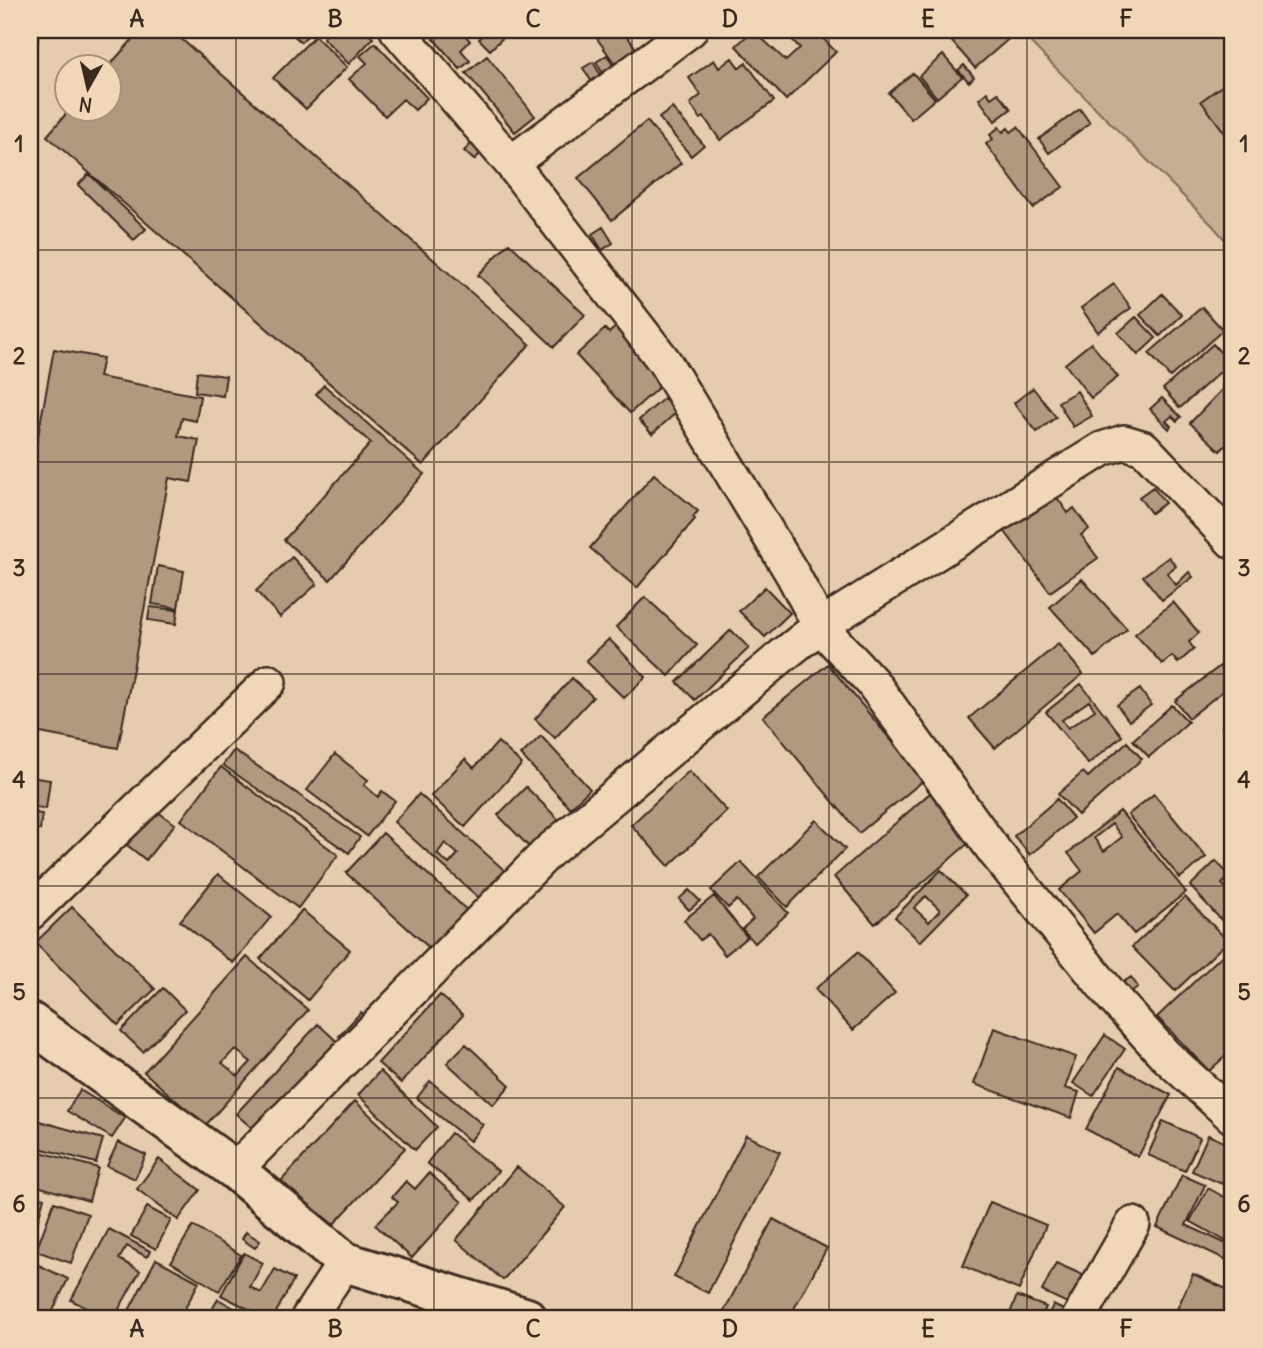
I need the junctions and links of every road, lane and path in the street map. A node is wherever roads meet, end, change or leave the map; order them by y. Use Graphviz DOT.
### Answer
graph roads {
  1 [pos="397,30"];
  2 [pos="690,30"];
  3 [pos="511,163"];
  4 [pos="1233,542"];
  5 [pos="820,626"];
  6 [pos="269,682"];
  7 [pos="30,913"];
  8 [pos="30,1021"];
  9 [pos="1233,1117"];
  10 [pos="235,1170"];
  11 [pos="1132,1224"];
  12 [pos="345,1262"];
  13 [pos="308,1318"];
  14 [pos="527,1318"];
  15 [pos="1079,1318"];
  1 -- 3 [label="street"];
  2 -- 3 [label="street"];
  3 -- 5 [label="street"];
  4 -- 5 [label="street"];
  5 -- 9 [label="street"];
  5 -- 10 [label="street"];
  6 -- 7 [label="street"];
  8 -- 10 [label="street"];
  10 -- 12 [label="street"];
  11 -- 15 [label="street"];
  12 -- 13 [label="street"];
  12 -- 14 [label="street"];
}
